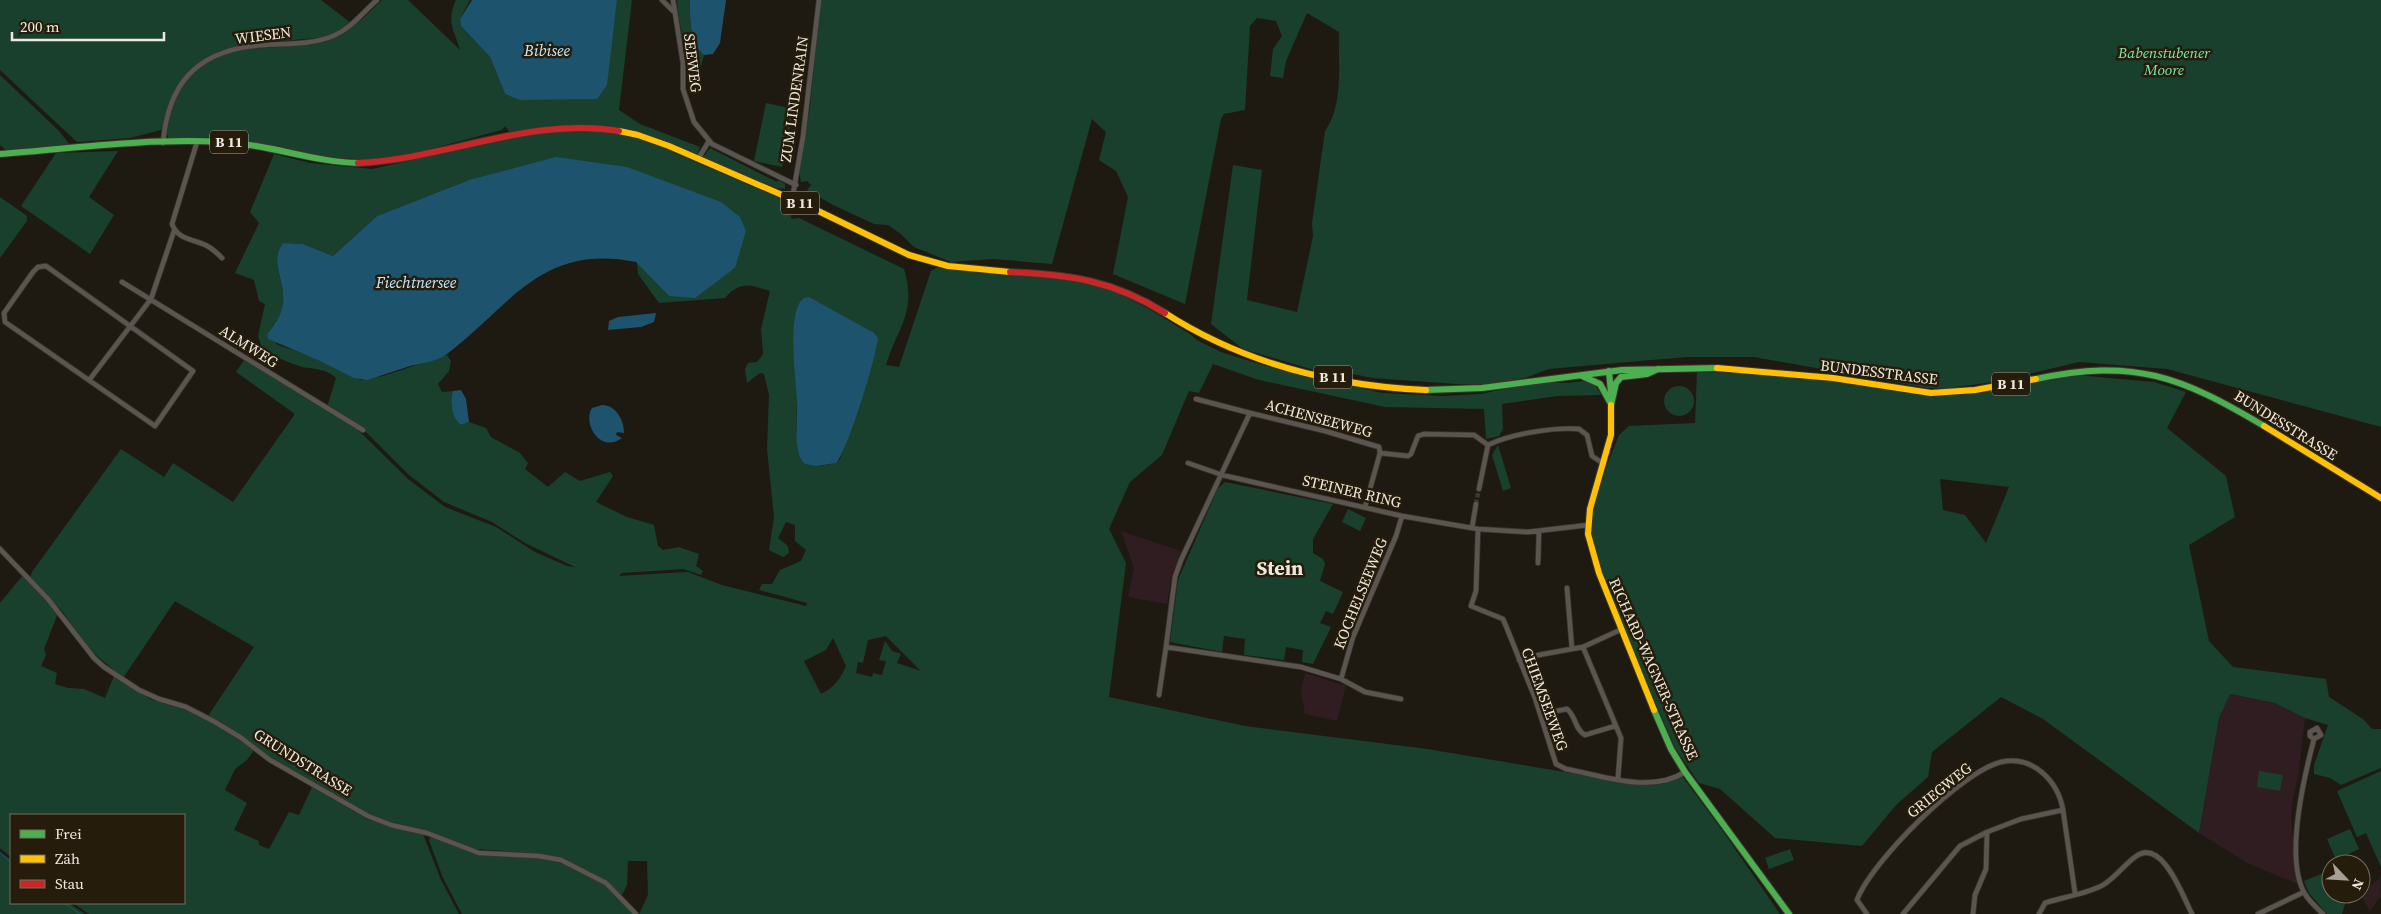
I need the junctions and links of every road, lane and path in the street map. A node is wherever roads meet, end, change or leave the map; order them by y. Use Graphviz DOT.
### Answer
graph roads {
  1 [pos="378,0"];
  2 [pos="662,0"];
  3 [pos="672,0"];
  4 [pos="819,0"];
  5 [pos="673,11"];
  6 [pos="709,141"];
  7 [pos="197,142"];
  8 [pos="163,143"];
  9 [pos="0,154"];
  10 [pos="698,159"];
  11 [pos="796,185"];
  12 [pos="792,200"];
  13 [pos="174,231"];
  14 [pos="222,258"];
  15 [pos="122,282"];
  16 [pos="151,299"];
  17 [pos="130,325"];
  18 [pos="1660,368"];
  19 [pos="1609,371"];
  20 [pos="1579,375"];
  21 [pos="90,379"];
  22 [pos="1196,399"];
  23 [pos="1611,405"];
  24 [pos="1250,413"];
  25 [pos="363,430"];
  26 [pos="1488,445"];
  27 [pos="1380,453"];
  28 [pos="1188,463"];
  29 [pos="1604,464"];
  30 [pos="1222,475"];
  31 [pos="1479,488"];
  32 [pos="2381,498"];
  33 [pos="1476,504"];
  34 [pos="1365,507"];
  35 [pos="1402,516"];
  36 [pos="1588,525"];
  37 [pos="1472,528"];
  38 [pos="1478,529"];
  39 [pos="1539,531"];
  40 [pos="0,549"];
  41 [pos="1538,563"];
  42 [pos="1567,588"];
  43 [pos="1620,630"];
  44 [pos="1166,647"];
  45 [pos="1583,647"];
  46 [pos="1572,649"];
  47 [pos="1519,660"];
  48 [pos="1341,679"];
  49 [pos="1159,695"];
  50 [pos="1401,699"];
  51 [pos="1540,714"];
  52 [pos="1615,726"];
  53 [pos="2314,739"];
  54 [pos="1685,772"];
  55 [pos="1618,778"];
  56 [pos="2063,810"];
  57 [pos="1987,832"];
  58 [pos="2304,892"];
  59 [pos="2075,893"];
  60 [pos="1788,913"];
  61 [pos="636,914"];
  62 [pos="1867,914"];
  63 [pos="1903,914"];
  64 [pos="1974,914"];
  65 [pos="2039,914"];
  66 [pos="2192,914"];
  67 [pos="2258,914"];
  68 [pos="2323,914"];
  1 -- 8 [label="street, WIESEN"];
  2 -- 5 [label="street"];
  3 -- 5 [label="street, SEEWEG"];
  4 -- 11 [label="street, ZUM LINDENRAIN"];
  5 -- 6 [label="street, SEEWEG"];
  6 -- 10 [label="street"];
  6 -- 11 [label="street, SEEWEG"];
  7 -- 8 [label="main road, B 11"];
  7 -- 10 [label="main road, B 11"];
  7 -- 13 [label="street"];
  8 -- 9 [label="main road, B 11"];
  10 -- 12 [label="main road, B 11"];
  11 -- 12 [label="street, ZUM LINDENRAIN"];
  12 -- 20 [label="main road, B 11"];
  13 -- 14 [label="street"];
  13 -- 16 [label="street"];
  15 -- 16 [label="street, ALMWEG"];
  16 -- 17 [label="street"];
  16 -- 25 [label="street, ALMWEG"];
  17 -- 21 [label="street"];
  17 -- 21 [label="street"];
  17 -- 21 [label="street"];
  18 -- 19 [label="main road, BUNDESSTRASSE / B 11"];
  18 -- 23 [label="main road"];
  18 -- 32 [label="main road, BUNDESSTRASSE / B 11"];
  19 -- 20 [label="main road, B 11"];
  19 -- 23 [label="main road"];
  20 -- 23 [label="main road"];
  22 -- 24 [label="street, ACHENSEEWEG"];
  23 -- 29 [label="main road, RICHARD-WAGNER-STRASSE"];
  24 -- 27 [label="street, ACHENSEEWEG"];
  24 -- 30 [label="street, ACHENSEEWEG"];
  26 -- 27 [label="street"];
  26 -- 29 [label="street"];
  26 -- 31 [label="street"];
  27 -- 34 [label="street, ACHENSEEWEG"];
  28 -- 30 [label="street, STEINER RING"];
  29 -- 36 [label="main road, RICHARD-WAGNER-STRASSE"];
  30 -- 34 [label="street, STEINER RING"];
  30 -- 44 [label="street"];
  33 -- 37 [label="street"];
  34 -- 35 [label="street, STEINER RING"];
  35 -- 37 [label="street, STEINER RING"];
  35 -- 48 [label="street, KOCHELSEEWEG"];
  36 -- 39 [label="street, STEINER RING"];
  36 -- 43 [label="main road, RICHARD-WAGNER-STRASSE"];
  37 -- 38 [label="street, STEINER RING"];
  38 -- 39 [label="street, STEINER RING"];
  38 -- 47 [label="street, CHIEMSEEWEG"];
  39 -- 41 [label="street"];
  40 -- 61 [label="street, GRUNDSTRASSE"];
  42 -- 46 [label="street"];
  43 -- 45 [label="street"];
  43 -- 54 [label="main road, RICHARD-WAGNER-STRASSE"];
  44 -- 48 [label="street"];
  44 -- 49 [label="street"];
  45 -- 46 [label="street"];
  45 -- 52 [label="street"];
  46 -- 47 [label="street"];
  47 -- 51 [label="street, CHIEMSEEWEG"];
  48 -- 50 [label="street"];
  51 -- 52 [label="street"];
  51 -- 55 [label="street, CHIEMSEEWEG"];
  52 -- 55 [label="street"];
  53 -- 58 [label="street"];
  54 -- 55 [label="street, CHIEMSEEWEG"];
  54 -- 60 [label="main road, RICHARD-WAGNER-STRASSE"];
  56 -- 57 [label="street"];
  56 -- 59 [label="street"];
  56 -- 62 [label="street, GRIEGWEG"];
  57 -- 63 [label="street"];
  57 -- 64 [label="street"];
  58 -- 67 [label="street"];
  58 -- 68 [label="street"];
  59 -- 65 [label="street"];
  59 -- 66 [label="street"];
}
